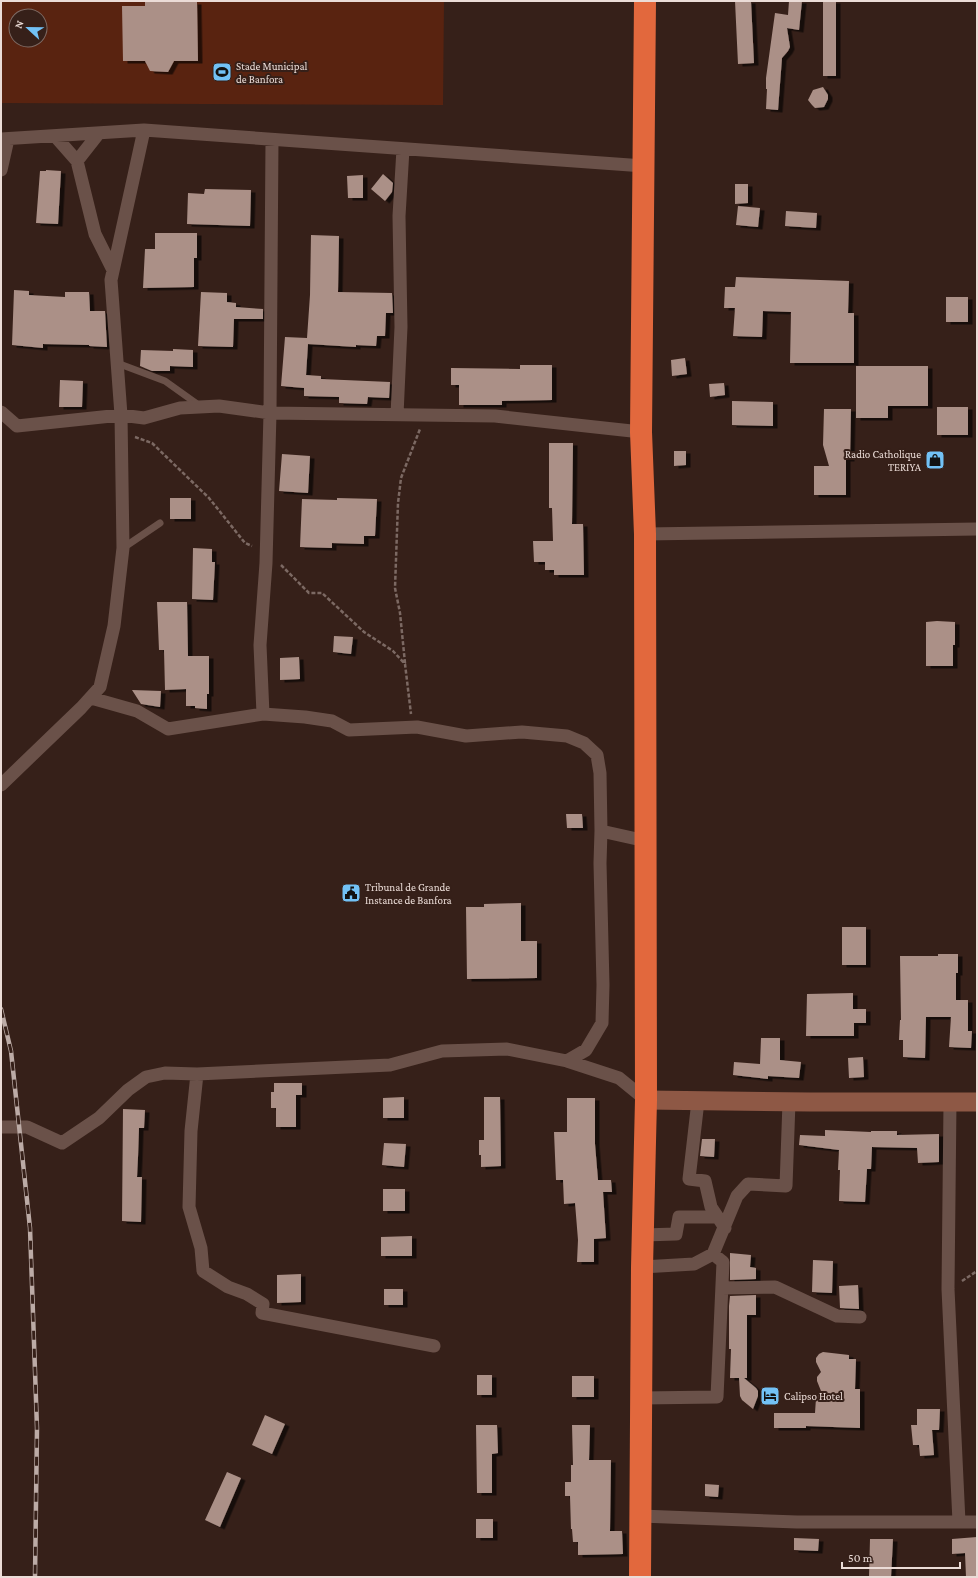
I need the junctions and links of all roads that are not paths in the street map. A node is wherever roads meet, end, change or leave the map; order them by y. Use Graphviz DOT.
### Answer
graph roads {
  1 [pos="645,1"];
  2 [pos="144,130"];
  3 [pos="99,133"];
  4 [pos="55,136"];
  5 [pos="4,139"];
  6 [pos="272,140"];
  7 [pos="403,149"];
  8 [pos="77,161"];
  9 [pos="644,166"];
  10 [pos="1,170"];
  11 [pos="113,270"];
  12 [pos="117,363"];
  13 [pos="202,407"];
  14 [pos="1,412"];
  15 [pos="270,413"];
  16 [pos="121,415"];
  17 [pos="397,415"];
  18 [pos="641,432"];
  19 [pos="160,523"];
  20 [pos="977,529"];
  21 [pos="645,534"];
  22 [pos="123,548"];
  23 [pos="91,698"];
  24 [pos="263,714"];
  25 [pos="1,786"];
  26 [pos="601,831"];
  27 [pos="646,841"];
  28 [pos="567,1061"];
  29 [pos="197,1074"];
  30 [pos="646,1100"];
  31 [pos="698,1101"];
  32 [pos="788,1102"];
  33 [pos="977,1102"];
  34 [pos="950,1103"];
  35 [pos="1,1127"];
  36 [pos="717,1217"];
  37 [pos="725,1228"];
  38 [pos="643,1235"];
  39 [pos="714,1254"];
  40 [pos="642,1267"];
  41 [pos="722,1288"];
  42 [pos="860,1317"];
  43 [pos="434,1346"];
  44 [pos="642,1398"];
  45 [pos="641,1516"];
  46 [pos="959,1522"];
  47 [pos="977,1522"];
  48 [pos="640,1577"];
  1 -- 9 [label="highway"];
  2 -- 3 [label="street"];
  2 -- 6 [label="street"];
  2 -- 11 [label="street"];
  3 -- 4 [label="street"];
  3 -- 8 [label="street"];
  4 -- 5 [label="street"];
  4 -- 8 [label="street"];
  5 -- 10 [label="street"];
  6 -- 7 [label="street"];
  6 -- 15 [label="street"];
  7 -- 9 [label="street"];
  7 -- 17 [label="street"];
  8 -- 11 [label="street"];
  9 -- 18 [label="highway"];
  11 -- 12 [label="street"];
  12 -- 13 [label="lane"];
  12 -- 16 [label="street"];
  13 -- 15 [label="street"];
  13 -- 16 [label="street"];
  14 -- 16 [label="street"];
  15 -- 17 [label="street"];
  15 -- 24 [label="street"];
  16 -- 22 [label="street"];
  17 -- 18 [label="street"];
  18 -- 21 [label="highway"];
  19 -- 22 [label="lane"];
  20 -- 21 [label="street"];
  21 -- 27 [label="highway"];
  22 -- 23 [label="street"];
  23 -- 24 [label="street"];
  23 -- 25 [label="street"];
  24 -- 26 [label="street"];
  26 -- 27 [label="street"];
  26 -- 28 [label="street"];
  27 -- 30 [label="highway"];
  28 -- 29 [label="street"];
  28 -- 30 [label="street"];
  29 -- 35 [label="street"];
  29 -- 43 [label="street"];
  30 -- 31 [label="main road"];
  30 -- 38 [label="highway"];
  31 -- 32 [label="main road"];
  31 -- 36 [label="street"];
  32 -- 34 [label="main road"];
  32 -- 37 [label="street"];
  33 -- 34 [label="main road"];
  34 -- 46 [label="street"];
  36 -- 37 [label="street"];
  36 -- 38 [label="street"];
  37 -- 39 [label="street"];
  38 -- 40 [label="highway"];
  39 -- 40 [label="street"];
  39 -- 41 [label="street"];
  40 -- 44 [label="highway"];
  41 -- 42 [label="street"];
  41 -- 44 [label="street"];
  44 -- 45 [label="highway"];
  45 -- 46 [label="street"];
  45 -- 48 [label="highway"];
  46 -- 47 [label="street"];
}
